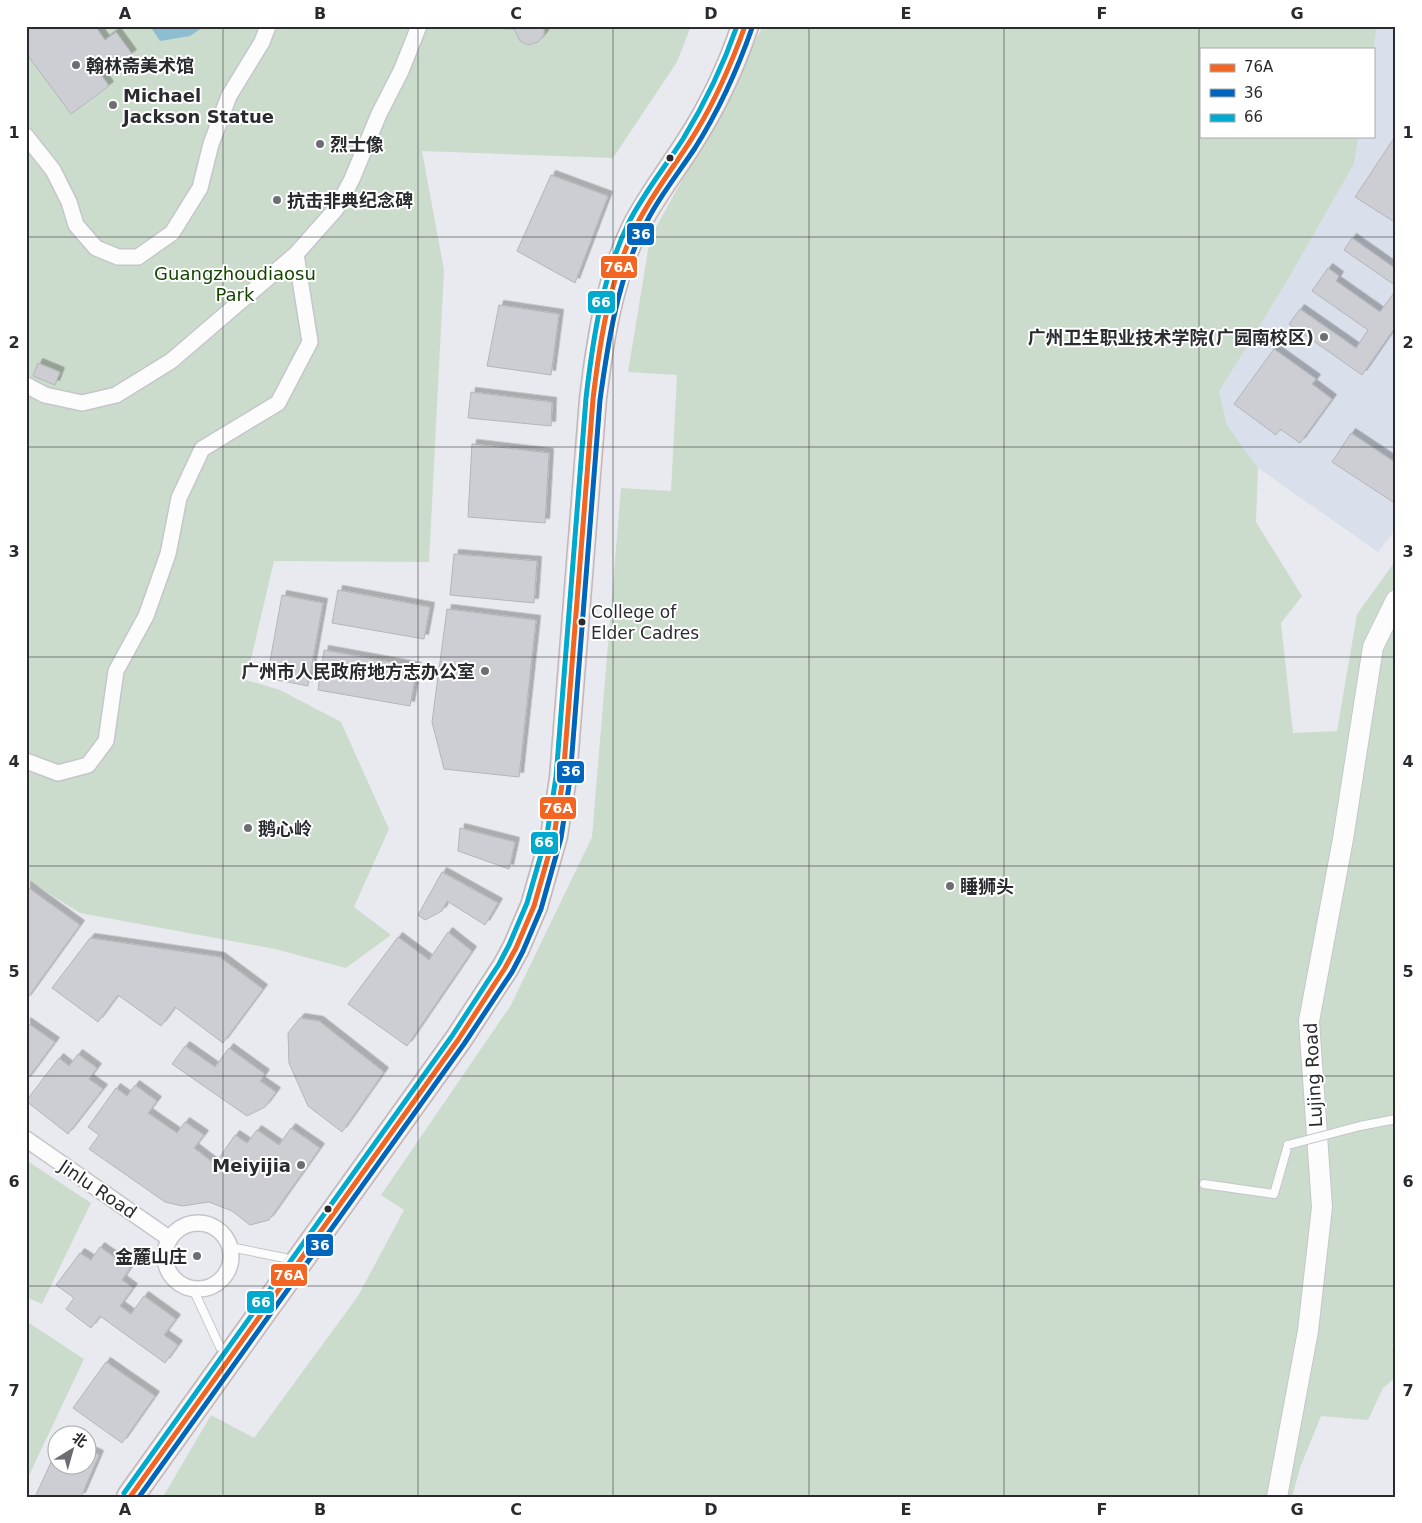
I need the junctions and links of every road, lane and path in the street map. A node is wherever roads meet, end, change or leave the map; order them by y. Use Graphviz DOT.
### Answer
graph roads {
  1 [pos="268,26"];
  2 [pos="419,26"];
  3 [pos="728,26"];
  4 [pos="745,26"];
  5 [pos="26,136"];
  6 [pos="296,254"];
  7 [pos="26,384"];
  8 [pos="1396,600"];
  9 [pos="26,761"];
  10 [pos="1396,1119"];
  11 [pos="26,1139"];
  12 [pos="1204,1184"];
  13 [pos="170,1238"];
  14 [pos="230,1248"];
  15 [pos="285,1258"];
  16 [pos="193,1289"];
  17 [pos="220,1348"];
  18 [pos="114,1497"];
  19 [pos="130,1497"];
  20 [pos="1277,1497"];
  1 -- 5 [label="street"];
  2 -- 6 [label="street"];
  3 -- 15 [label="highway"];
  4 -- 19 [label="highway"];
  6 -- 7 [label="street"];
  6 -- 9 [label="street"];
  8 -- 20 [label="street, Lujing Road"];
  10 -- 12 [label="lane, bridge"];
  11 -- 13 [label="street, Jinlu Road"];
  13 -- 14 [label="street"];
  13 -- 16 [label="street"];
  14 -- 15 [label="lane"];
  14 -- 16 [label="street"];
  15 -- 17 [label="highway"];
  16 -- 17 [label="lane"];
  17 -- 18 [label="highway"];
}
